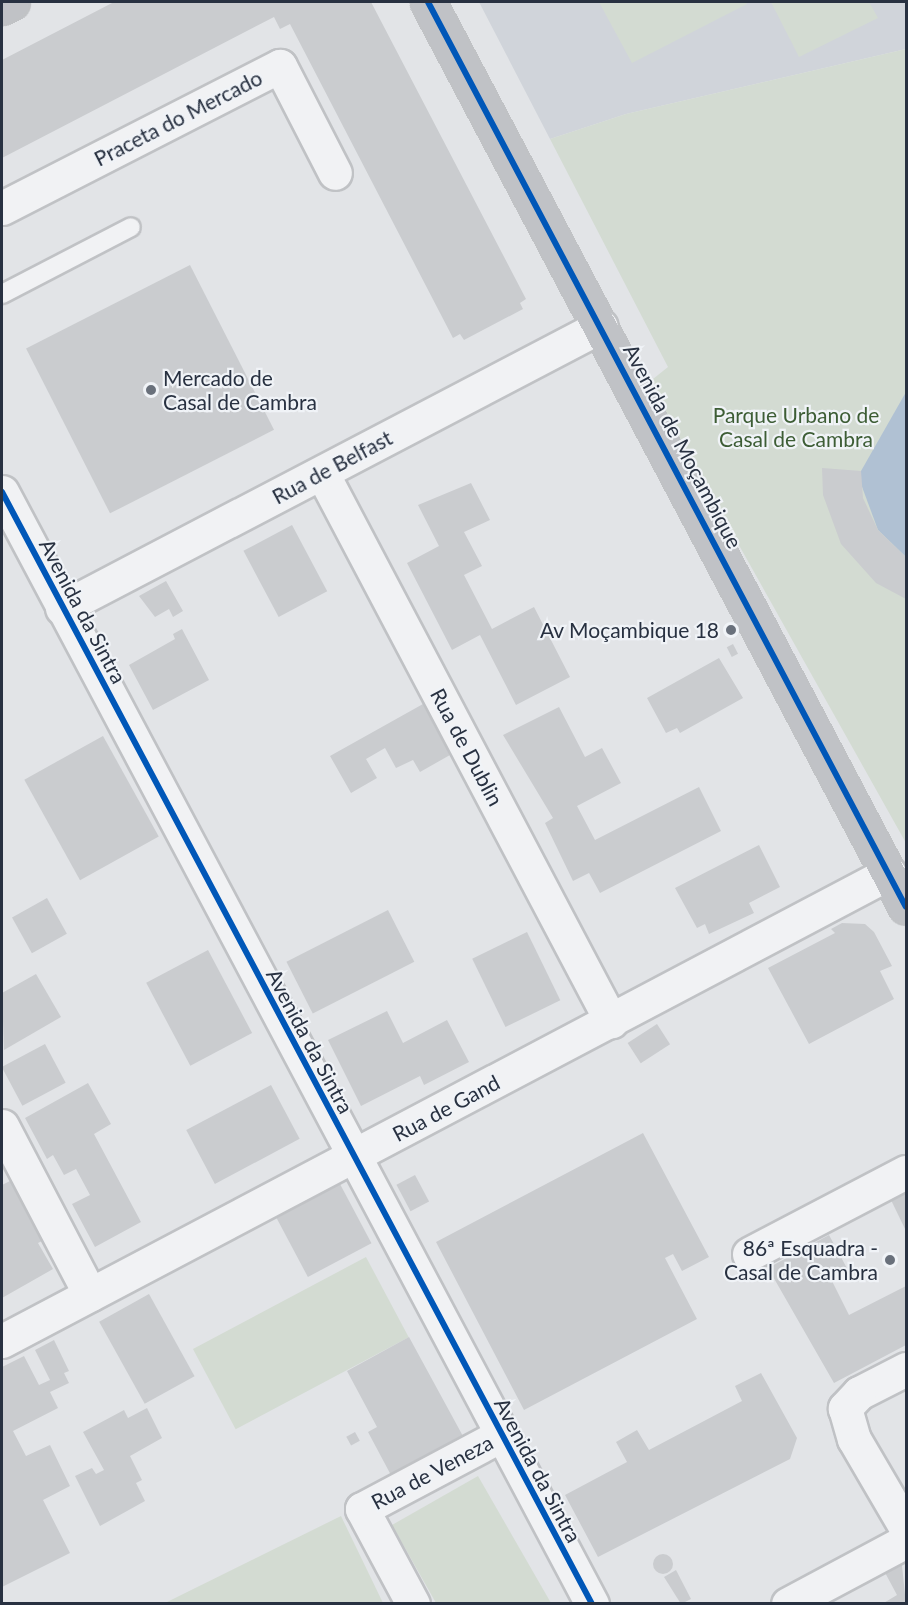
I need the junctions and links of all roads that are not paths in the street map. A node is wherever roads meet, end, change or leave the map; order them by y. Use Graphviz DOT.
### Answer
graph roads {
  1 [pos="12,2"];
  2 [pos="428,2"];
  3 [pos="2,7"];
  4 [pos="335,173"];
  5 [pos="2,208"];
  6 [pos="131,227"];
  7 [pos="2,294"];
  8 [pos="601,327"];
  9 [pos="322,473"];
  10 [pos="3,500"];
  11 [pos="62,608"];
  12 [pos="898,868"];
  13 [pos="906,907"];
  14 [pos="611,1021"];
  15 [pos="2,1126"];
  16 [pos="353,1157"];
  17 [pos="906,1172"];
  18 [pos="749,1254"];
  19 [pos="90,1294"];
  20 [pos="2,1341"];
  21 [pos="906,1369"];
  22 [pos="501,1435"];
  23 [pos="906,1528"];
  24 [pos="906,1541"];
  25 [pos="413,1604"];
  26 [pos="592,1604"];
  27 [pos="788,1604"];
  1 -- 3 [label="street"];
  2 -- 8 [label="street, Avenida de Moçambique"];
  4 -- 5 [label="street, Praceta do Mercado"];
  6 -- 7 [label="lane"];
  8 -- 9 [label="street, Rua de Belfast"];
  8 -- 12 [label="street, Avenida de Moçambique"];
  9 -- 11 [label="street, Rua de Belfast"];
  9 -- 14 [label="street, Rua de Dublin"];
  10 -- 11 [label="street, Avenida da Sintra"];
  11 -- 16 [label="street, Avenida da Sintra"];
  12 -- 13 [label="street, Avenida de Moçambique"];
  12 -- 14 [label="street, Rua de Gand"];
  14 -- 16 [label="street, Rua de Gand"];
  15 -- 19 [label="street"];
  16 -- 19 [label="street, Rua de Gand"];
  16 -- 22 [label="street, Avenida da Sintra"];
  17 -- 18 [label="street"];
  19 -- 20 [label="street, Rua de Gand"];
  21 -- 23 [label="street"];
  22 -- 25 [label="street, Rua de Veneza"];
  22 -- 26 [label="street, Avenida da Sintra"];
  24 -- 27 [label="street"];
}
